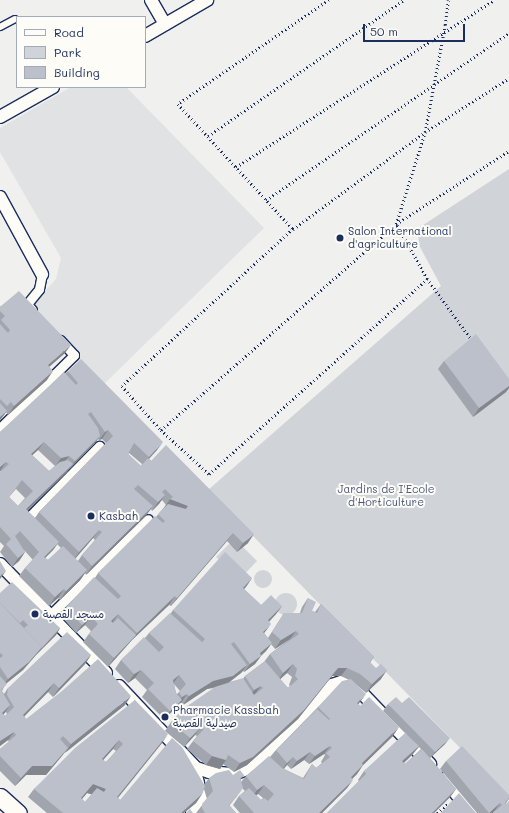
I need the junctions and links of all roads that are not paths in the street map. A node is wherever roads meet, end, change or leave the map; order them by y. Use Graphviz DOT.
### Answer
graph roads {
  1 [pos="151,0"];
  2 [pos="207,0"];
  3 [pos="15,19"];
  4 [pos="165,24"];
  5 [pos="0,27"];
  6 [pos="146,35"];
  7 [pos="51,88"];
  8 [pos="0,117"];
  9 [pos="0,198"];
  10 [pos="42,274"];
  11 [pos="37,316"];
  12 [pos="53,332"];
  13 [pos="0,428"];
  14 [pos="99,446"];
  15 [pos="148,519"];
  16 [pos="38,530"];
  17 [pos="70,563"];
  18 [pos="0,564"];
  19 [pos="87,579"];
  20 [pos="106,599"];
  21 [pos="50,615"];
  22 [pos="196,768"];
  23 [pos="0,797"];
  24 [pos="18,813"];
  25 [pos="192,813"];
  26 [pos="472,813"];
  1 -- 4 [label="street"];
  2 -- 4 [label="street"];
  3 -- 5 [label="lane"];
  4 -- 6 [label="street"];
  7 -- 8 [label="street"];
  9 -- 10 [label="street"];
  10 -- 11 [label="street"];
  12 -- 13 [label="street"];
  14 -- 16 [label="street"];
  15 -- 19 [label="street"];
  17 -- 19 [label="street"];
  18 -- 21 [label="street"];
  19 -- 20 [label="street"];
  19 -- 21 [label="street"];
  21 -- 22 [label="street"];
  22 -- 25 [label="street"];
  22 -- 26 [label="street"];
  23 -- 24 [label="main road"];
}
